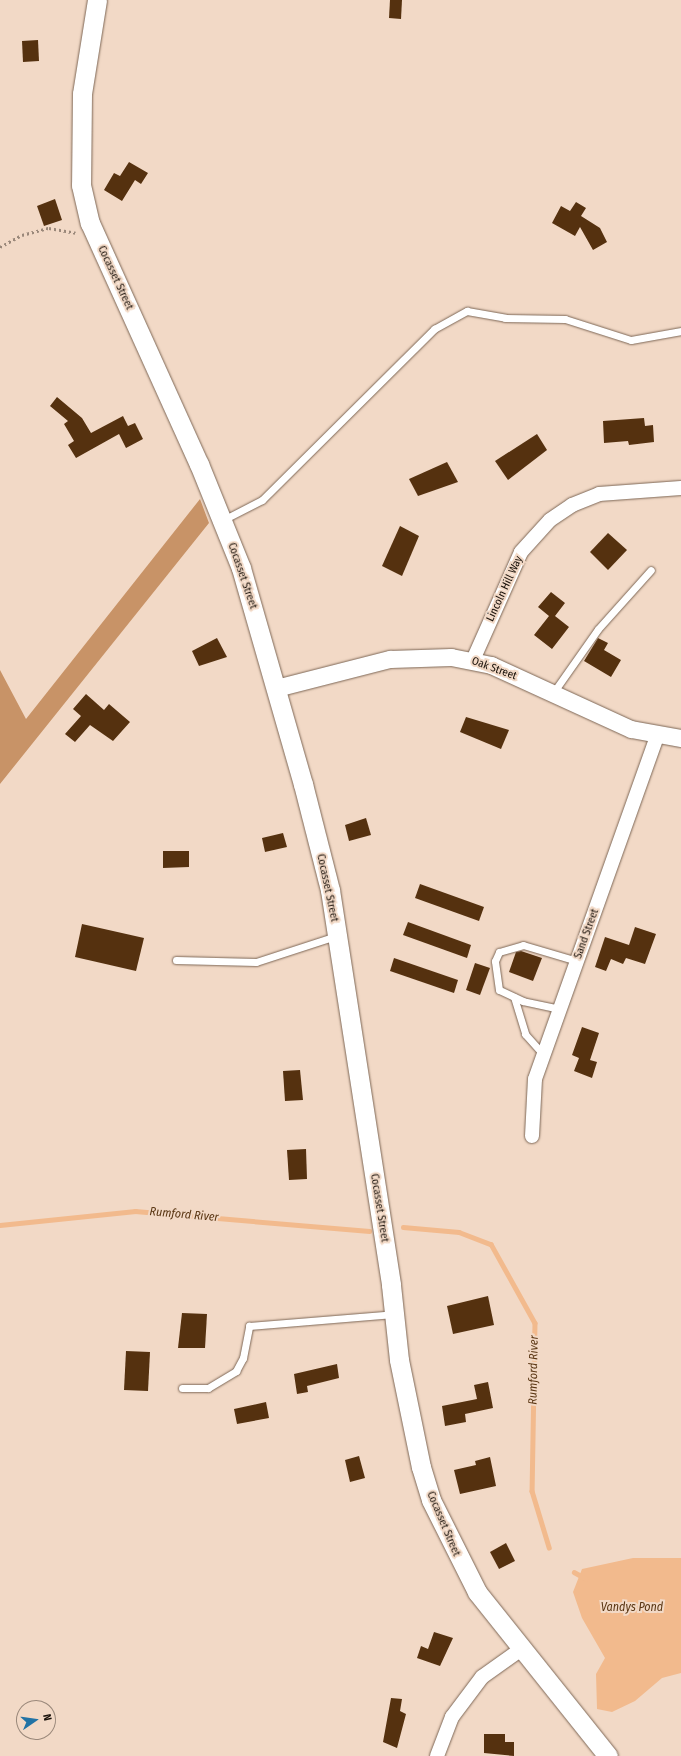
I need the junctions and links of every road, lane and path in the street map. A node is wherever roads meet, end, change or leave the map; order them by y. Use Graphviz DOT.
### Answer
graph roads {
  1 [pos="97,0"];
  2 [pos="99,246"];
  3 [pos="0,247"];
  4 [pos="681,332"];
  5 [pos="681,488"];
  6 [pos="222,521"];
  7 [pos="651,570"];
  8 [pos="473,660"];
  9 [pos="276,688"];
  10 [pos="553,694"];
  11 [pos="657,736"];
  12 [pos="681,738"];
  13 [pos="336,936"];
  14 [pos="176,960"];
  15 [pos="577,961"];
  16 [pos="514,997"];
  17 [pos="560,1010"];
  18 [pos="544,1054"];
  19 [pos="532,1136"];
  20 [pos="394,1314"];
  21 [pos="182,1388"];
  22 [pos="520,1650"];
  23 [pos="437,1756"];
  24 [pos="608,1756"];
  1 -- 2 [label="main road, Cocasset Street"];
  2 -- 3 [label="path"];
  2 -- 6 [label="main road, Cocasset Street"];
  4 -- 6 [label="lane"];
  5 -- 8 [label="street, Lincoln Hill Way"];
  6 -- 9 [label="main road, Cocasset Street"];
  7 -- 10 [label="lane"];
  8 -- 9 [label="street, Oak Street"];
  8 -- 10 [label="street, Oak Street"];
  9 -- 13 [label="main road, Cocasset Street"];
  10 -- 11 [label="street, Oak Street"];
  11 -- 12 [label="street, Oak Street"];
  11 -- 15 [label="street, Sand Street"];
  13 -- 14 [label="lane"];
  13 -- 20 [label="main road, Cocasset Street"];
  15 -- 16 [label="lane"];
  15 -- 17 [label="street, Sand Street"];
  16 -- 17 [label="lane"];
  16 -- 18 [label="lane"];
  17 -- 18 [label="street, Sand Street"];
  18 -- 19 [label="street, Sand Street"];
  20 -- 21 [label="lane"];
  20 -- 22 [label="main road, Cocasset Street"];
  22 -- 23 [label="street"];
  22 -- 24 [label="main road, Cocasset Street"];
}
